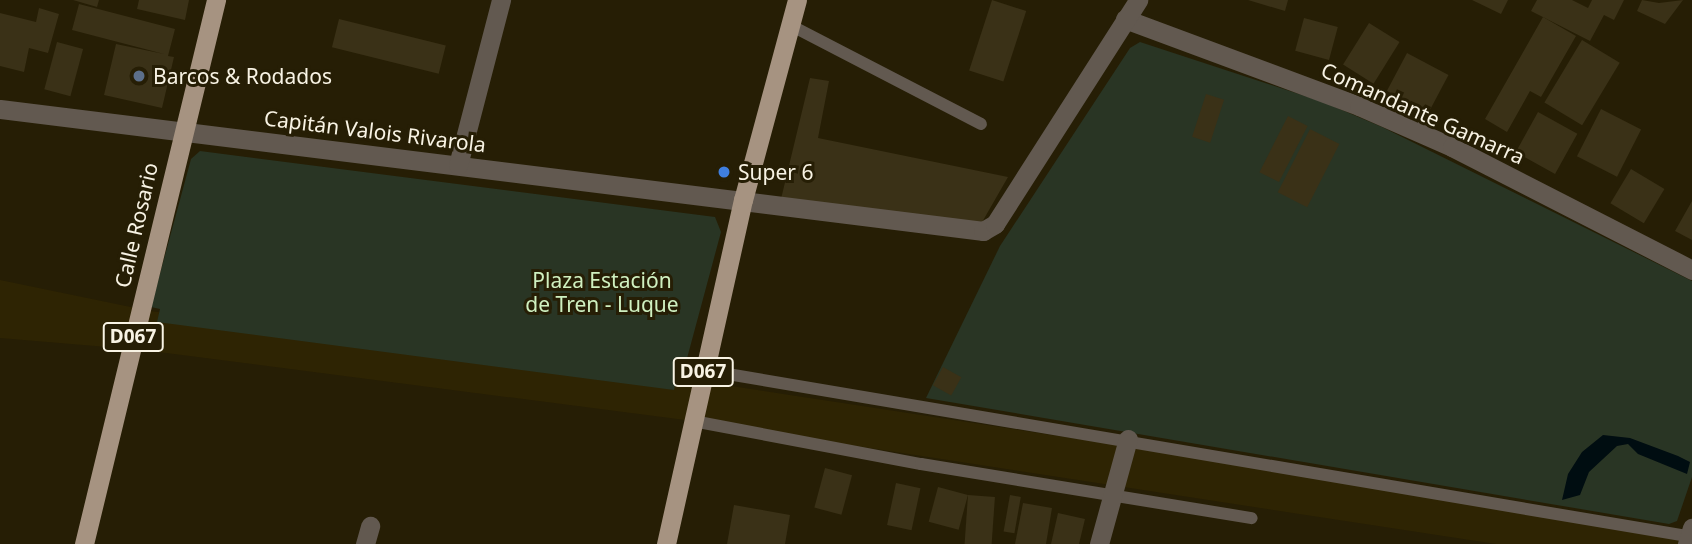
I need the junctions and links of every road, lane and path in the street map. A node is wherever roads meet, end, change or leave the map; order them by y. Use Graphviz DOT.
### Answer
graph roads {
  1 [pos="216,0"];
  2 [pos="501,0"];
  3 [pos="797,0"];
  4 [pos="1138,0"];
  5 [pos="1125,19"];
  6 [pos="790,25"];
  7 [pos="0,109"];
  8 [pos="981,124"];
  9 [pos="181,130"];
  10 [pos="458,165"];
  11 [pos="743,200"];
  12 [pos="1692,270"];
  13 [pos="704,370"];
  14 [pos="693,421"];
  15 [pos="1128,439"];
  16 [pos="1112,495"];
  17 [pos="1252,518"];
  18 [pos="1690,537"];
  19 [pos="84,544"];
  20 [pos="666,544"];
  21 [pos="1098,544"];
  1 -- 9 [label="main road, Calle Rosario / D067"];
  2 -- 10 [label="street"];
  3 -- 6 [label="main road, D067"];
  4 -- 5 [label="street"];
  5 -- 11 [label="street, Capitán Valois Rivarola"];
  5 -- 12 [label="street, Comandante Gamarra"];
  6 -- 8 [label="lane"];
  6 -- 11 [label="main road, D067"];
  7 -- 9 [label="street, Capitán Valois Rivarola"];
  9 -- 10 [label="street, Capitán Valois Rivarola"];
  9 -- 19 [label="main road, Calle Rosario / D067"];
  10 -- 11 [label="street, Capitán Valois Rivarola"];
  11 -- 13 [label="main road, D067"];
  13 -- 14 [label="main road, D067"];
  13 -- 15 [label="lane"];
  14 -- 16 [label="lane"];
  14 -- 20 [label="main road, D067"];
  15 -- 16 [label="street"];
  15 -- 18 [label="lane"];
  16 -- 17 [label="lane"];
  16 -- 21 [label="street"];
}
